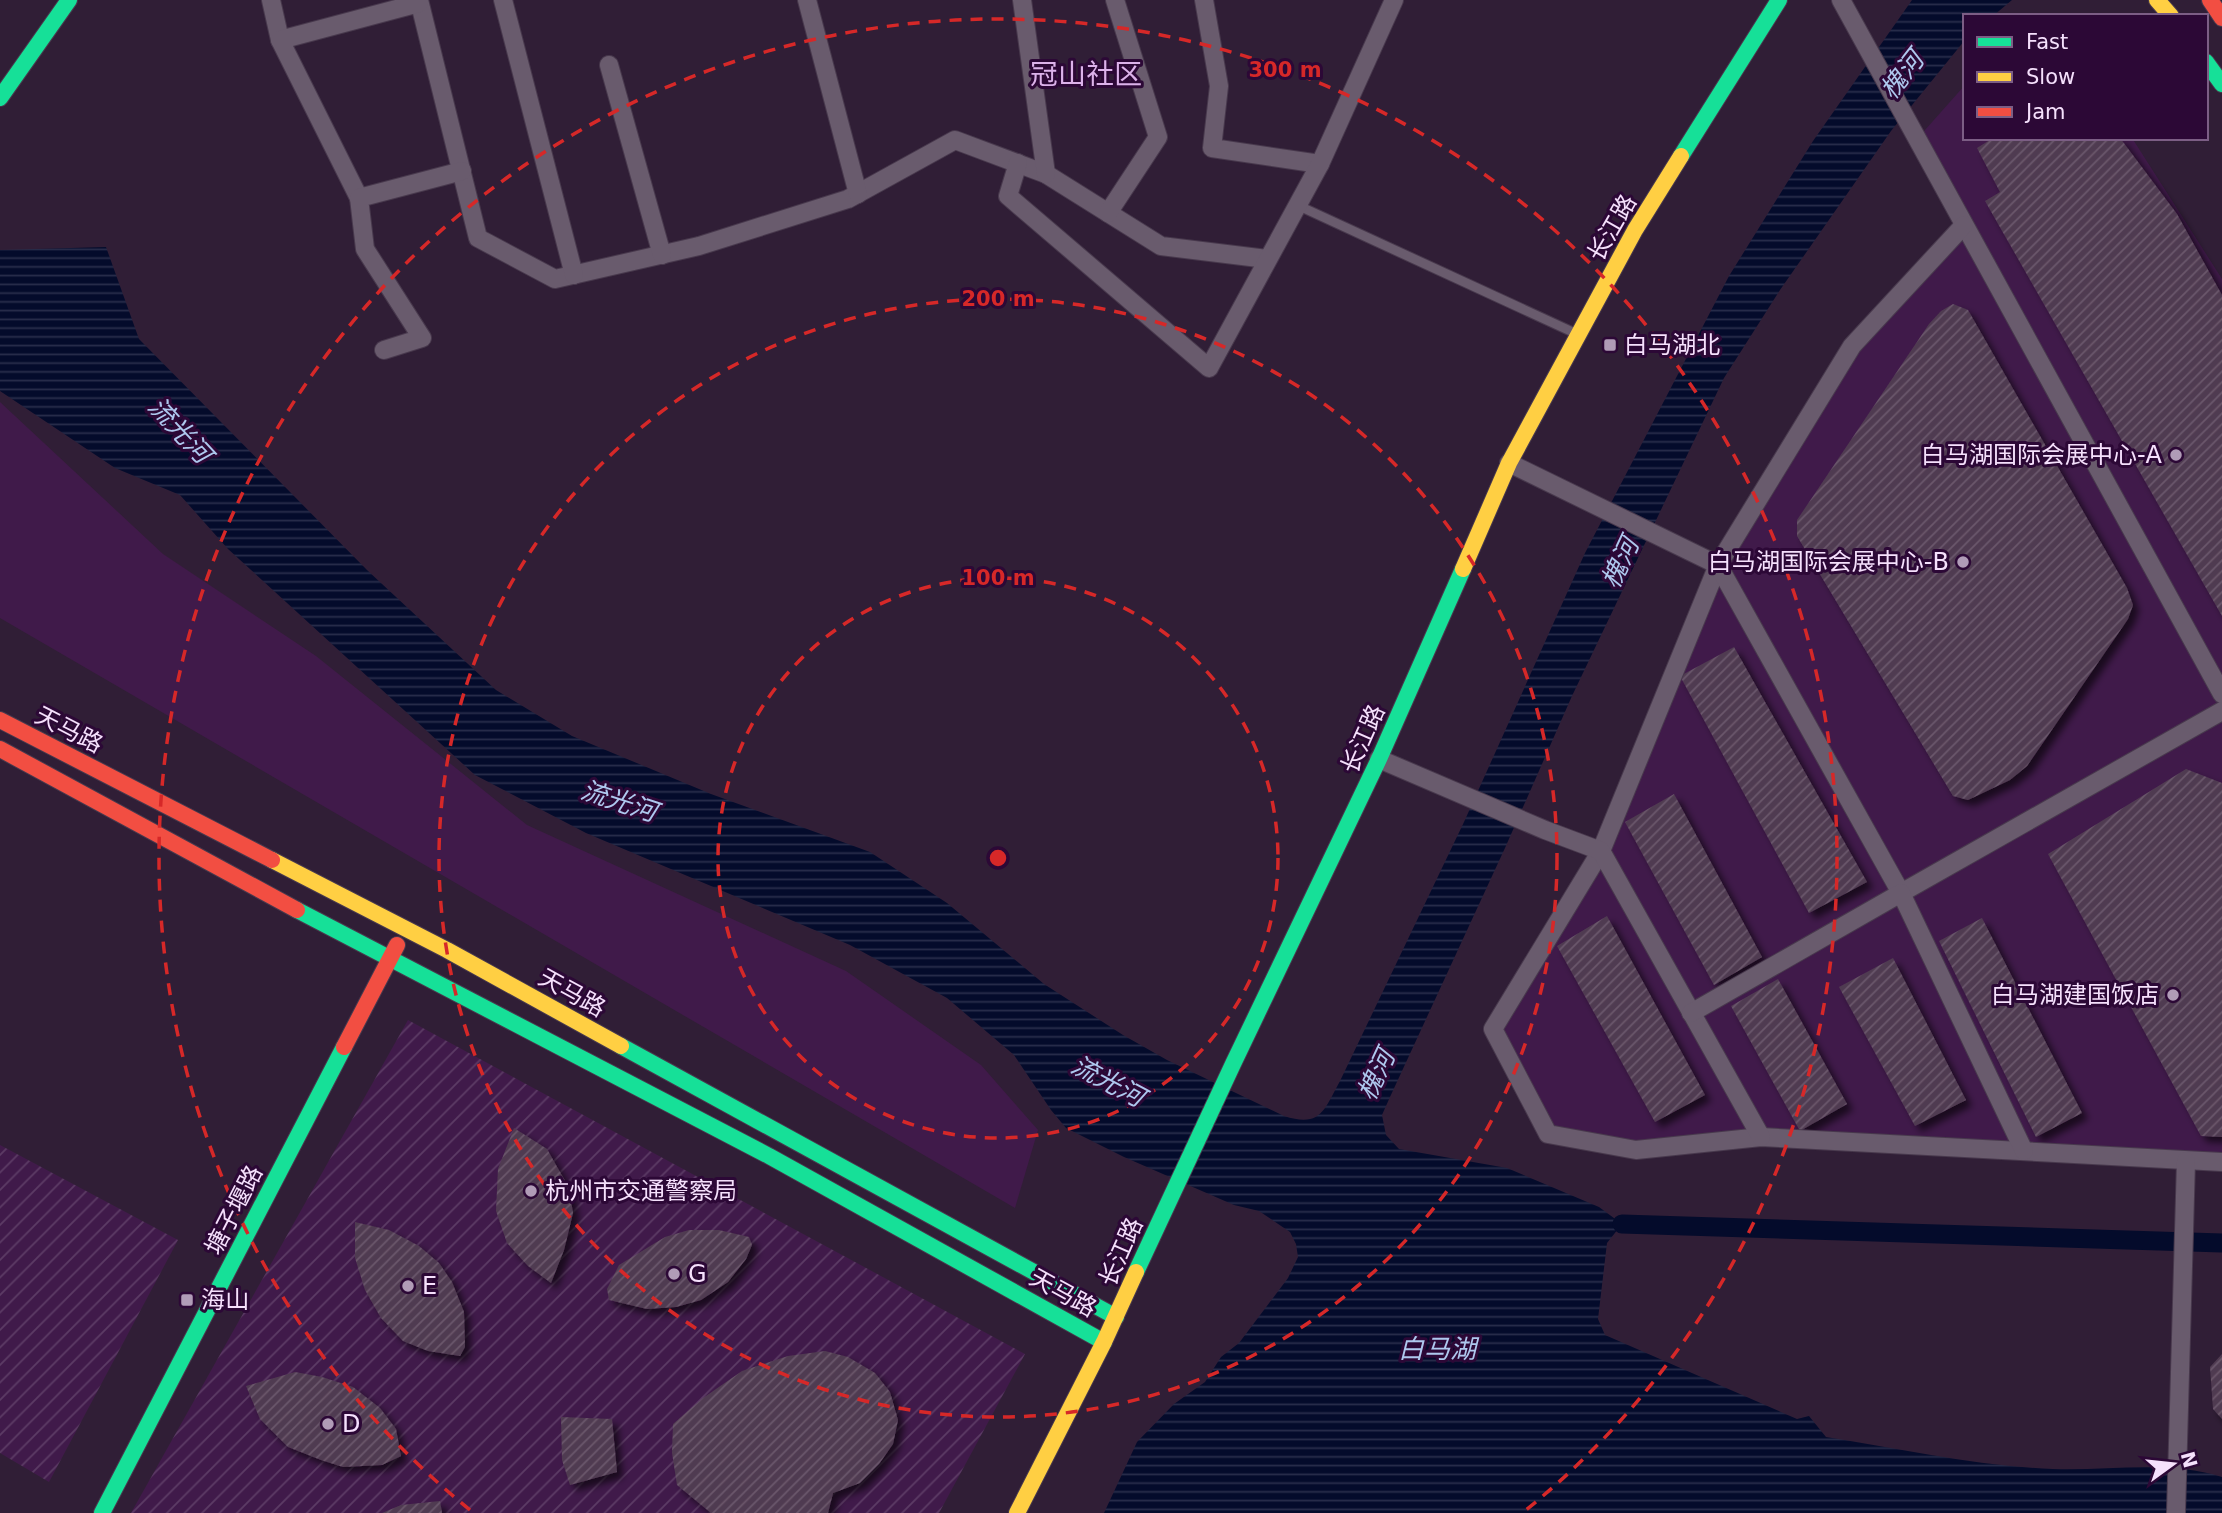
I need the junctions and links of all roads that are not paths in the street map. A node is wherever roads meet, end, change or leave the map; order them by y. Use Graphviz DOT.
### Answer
graph roads {
  1 [pos="69,0"];
  2 [pos="271,0"];
  3 [pos="503,0"];
  4 [pos="807,0"];
  5 [pos="1022,0"];
  6 [pos="1115,0"];
  7 [pos="1204,0"];
  8 [pos="1394,0"];
  9 [pos="1779,0"];
  10 [pos="1841,0"];
  11 [pos="2157,0"];
  12 [pos="2210,0"];
  13 [pos="419,1"];
  14 [pos="2169,14"];
  15 [pos="2222,18"];
  16 [pos="280,40"];
  17 [pos="608,65"];
  18 [pos="2208,65"];
  19 [pos="2222,84"];
  20 [pos="0,98"];
  21 [pos="1018,163"];
  22 [pos="1320,164"];
  23 [pos="462,171"];
  24 [pos="1046,174"];
  25 [pos="858,194"];
  26 [pos="359,198"];
  27 [pos="1297,205"];
  28 [pos="1108,213"];
  29 [pos="1964,225"];
  30 [pos="662,255"];
  31 [pos="1267,259"];
  32 [pos="574,275"];
  33 [pos="1578,335"];
  34 [pos="384,350"];
  35 [pos="1509,463"];
  36 [pos="1718,565"];
  37 [pos="2222,694"];
  38 [pos="2222,711"];
  39 [pos="0,720"];
  40 [pos="0,749"];
  41 [pos="1379,759"];
  42 [pos="1601,851"];
  43 [pos="1901,893"];
  44 [pos="405,929"];
  45 [pos="389,959"];
  46 [pos="1691,1013"];
  47 [pos="1761,1137"];
  48 [pos="2024,1151"];
  49 [pos="2186,1161"];
  50 [pos="2222,1163"];
  51 [pos="1116,1317"];
  52 [pos="1104,1342"];
  53 [pos="103,1513"];
  54 [pos="1017,1513"];
  55 [pos="2176,1513"];
  1 -- 20 [label="main road"];
  2 -- 16 [label="street"];
  3 -- 32 [label="street"];
  4 -- 25 [label="street"];
  5 -- 24 [label="street"];
  6 -- 28 [label="street"];
  7 -- 22 [label="street"];
  8 -- 22 [label="street"];
  9 -- 33 [label="main road, 长江路"];
  10 -- 29 [label="street"];
  11 -- 14 [label="main road"];
  12 -- 15 [label="main road"];
  13 -- 16 [label="street"];
  13 -- 23 [label="street"];
  16 -- 26 [label="street"];
  17 -- 30 [label="street"];
  18 -- 19 [label="main road"];
  21 -- 24 [label="street"];
  21 -- 25 [label="street"];
  21 -- 31 [label="street"];
  22 -- 27 [label="street"];
  23 -- 26 [label="street"];
  23 -- 32 [label="street"];
  24 -- 28 [label="street"];
  25 -- 30 [label="street"];
  26 -- 34 [label="street"];
  27 -- 31 [label="street"];
  27 -- 33 [label="lane"];
  28 -- 31 [label="street"];
  29 -- 36 [label="street"];
  29 -- 37 [label="street"];
  30 -- 32 [label="street"];
  33 -- 35 [label="main road, 长江路"];
  35 -- 36 [label="street"];
  35 -- 41 [label="main road, 长江路"];
  36 -- 42 [label="street"];
  36 -- 43 [label="street"];
  38 -- 43 [label="street"];
  39 -- 44 [label="main road, 天马路"];
  40 -- 45 [label="main road, 天马路"];
  41 -- 42 [label="street"];
  41 -- 51 [label="main road, 长江路"];
  42 -- 46 [label="street"];
  42 -- 47 [label="street"];
  43 -- 46 [label="street"];
  43 -- 48 [label="street"];
  44 -- 45 [label="main road, 塘子堰路"];
  44 -- 51 [label="main road, 天马路"];
  45 -- 52 [label="main road, 天马路"];
  45 -- 53 [label="main road, 塘子堰路"];
  46 -- 47 [label="street"];
  47 -- 48 [label="street"];
  48 -- 49 [label="street"];
  49 -- 50 [label="street"];
  49 -- 55 [label="street"];
  51 -- 52 [label="main road, 长江路"];
  52 -- 54 [label="main road, 长江路"];
}
